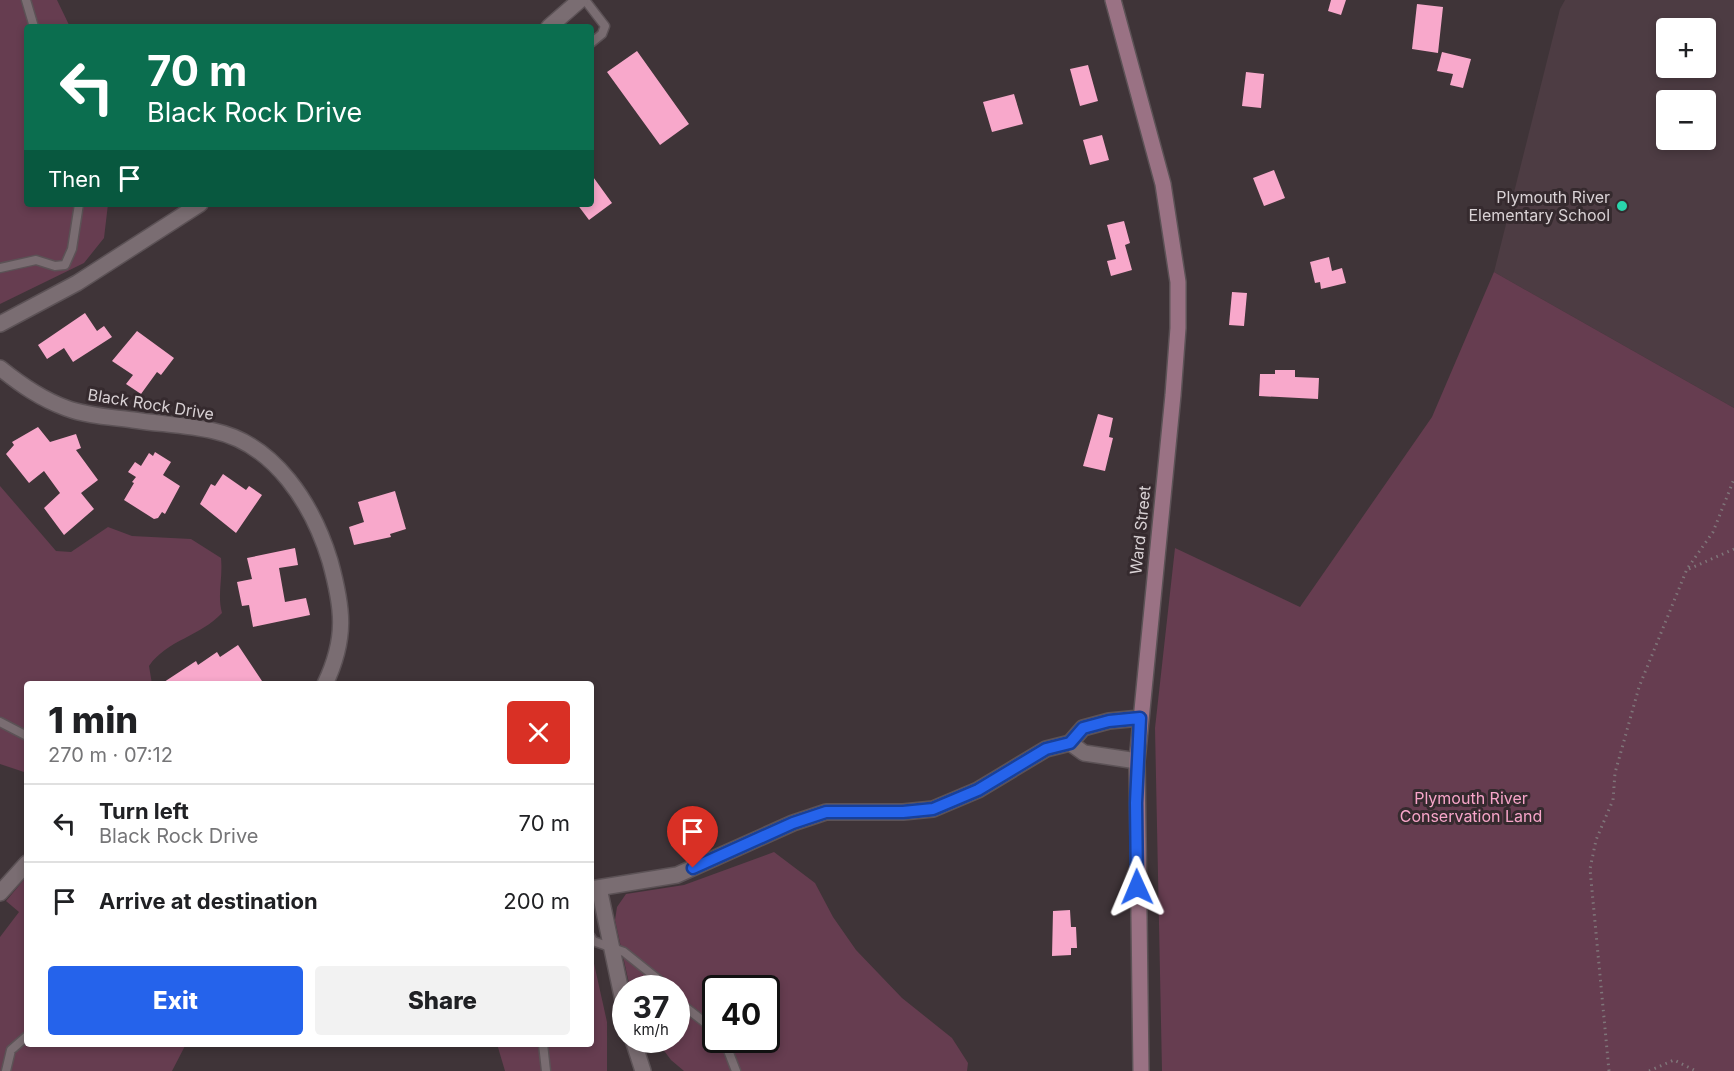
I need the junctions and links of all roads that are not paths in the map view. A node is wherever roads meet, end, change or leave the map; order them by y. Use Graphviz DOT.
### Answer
graph roads {
  1 [pos="26,0"];
  2 [pos="580,0"];
  3 [pos="585,0"];
  4 [pos="1113,0"];
  5 [pos="33,24"];
  6 [pos="552,24"];
  7 [pos="594,41"];
  8 [pos="79,207"];
  9 [pos="195,207"];
  10 [pos="0,268"];
  11 [pos="0,324"];
  12 [pos="0,369"];
  13 [pos="326,681"];
  14 [pos="1140,718"];
  15 [pos="0,722"];
  16 [pos="24,734"];
  17 [pos="1070,743"];
  18 [pos="1137,761"];
  19 [pos="24,866"];
  20 [pos="595,889"];
  21 [pos="0,893"];
  22 [pos="594,941"];
  23 [pos="610,948"];
  24 [pos="616,975"];
  25 [pos="653,975"];
  26 [pos="690,1011"];
  27 [pos="702,1020"];
  28 [pos="24,1039"];
  29 [pos="543,1047"];
  30 [pos="637,1053"];
  31 [pos="731,1053"];
  32 [pos="6,1071"];
  33 [pos="546,1071"];
  34 [pos="643,1071"];
  35 [pos="736,1071"];
  36 [pos="1141,1071"];
  1 -- 5 [label="lane"];
  2 -- 6 [label="street"];
  3 -- 7 [label="lane"];
  4 -- 14 [label="street, Ward Street"];
  8 -- 10 [label="lane"];
  9 -- 11 [label="street"];
  12 -- 13 [label="street, Black Rock Drive"];
  14 -- 17 [label="street"];
  14 -- 18 [label="street, Ward Street"];
  15 -- 16 [label="lane"];
  17 -- 18 [label="street"];
  17 -- 20 [label="street"];
  18 -- 36 [label="street, Ward Street"];
  19 -- 21 [label="street"];
  20 -- 23 [label="street"];
  22 -- 23 [label="lane"];
  23 -- 24 [label="street"];
  23 -- 25 [label="lane"];
  26 -- 27 [label="lane"];
  28 -- 32 [label="lane"];
  29 -- 33 [label="lane"];
  30 -- 34 [label="street"];
  31 -- 35 [label="lane"];
}
